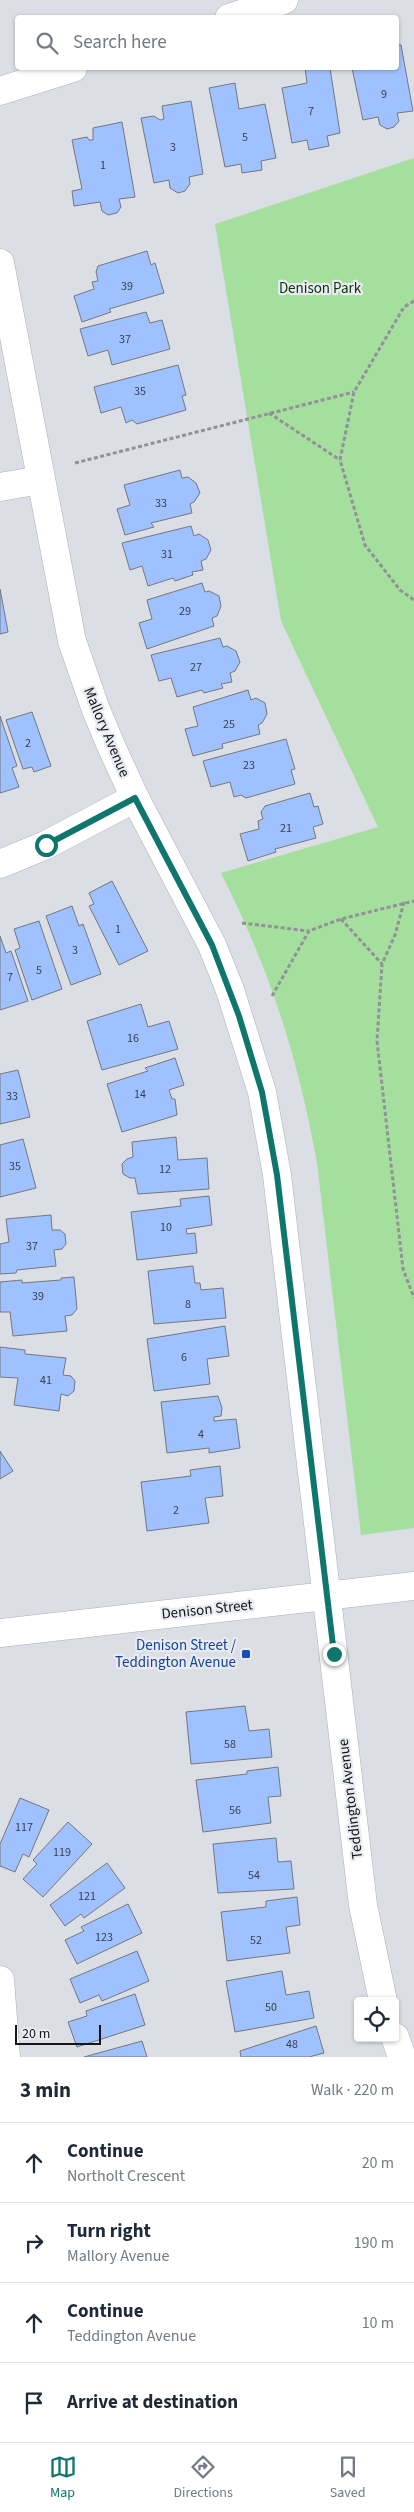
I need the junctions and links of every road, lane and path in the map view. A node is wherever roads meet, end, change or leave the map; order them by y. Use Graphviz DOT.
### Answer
graph roads {
  1 [pos="284,0"];
  2 [pos="238,15"];
  3 [pos="67,70"];
  4 [pos="0,91"];
  5 [pos="0,263"];
  6 [pos="414,301"];
  7 [pos="354,392"];
  8 [pos="268,413"];
  9 [pos="340,460"];
  10 [pos="75,463"];
  11 [pos="42,480"];
  12 [pos="0,487"];
  13 [pos="414,600"];
  14 [pos="135,798"];
  15 [pos="0,864"];
  16 [pos="414,901"];
  17 [pos="404,902"];
  18 [pos="342,919"];
  19 [pos="242,923"];
  20 [pos="309,931"];
  21 [pos="382,964"];
  22 [pos="272,996"];
  23 [pos="414,1298"];
  24 [pos="414,1586"];
  25 [pos="327,1596"];
  26 [pos="0,1633"];
  27 [pos="0,1980"];
  28 [pos="382,1997"];
  29 [pos="397,2042"];
  30 [pos="6,2057"];
  31 [pos="402,2057"];
  1 -- 2 [label="street"];
  3 -- 4 [label="street"];
  5 -- 11 [label="street, Mallory Avenue"];
  6 -- 7 [label="path"];
  7 -- 8 [label="path"];
  7 -- 9 [label="path"];
  8 -- 9 [label="path"];
  8 -- 10 [label="path"];
  9 -- 13 [label="path"];
  11 -- 12 [label="street"];
  11 -- 14 [label="street, Mallory Avenue"];
  14 -- 15 [label="street"];
  14 -- 25 [label="street, Mallory Avenue"];
  16 -- 17 [label="path"];
  17 -- 18 [label="path"];
  17 -- 21 [label="path"];
  18 -- 20 [label="path"];
  18 -- 21 [label="path"];
  19 -- 20 [label="path"];
  20 -- 22 [label="path"];
  21 -- 23 [label="path"];
  24 -- 25 [label="street, Denison Street"];
  25 -- 26 [label="street, Denison Street"];
  25 -- 28 [label="street, Teddington Avenue"];
  27 -- 30 [label="street"];
  29 -- 31 [label="street"];
}
